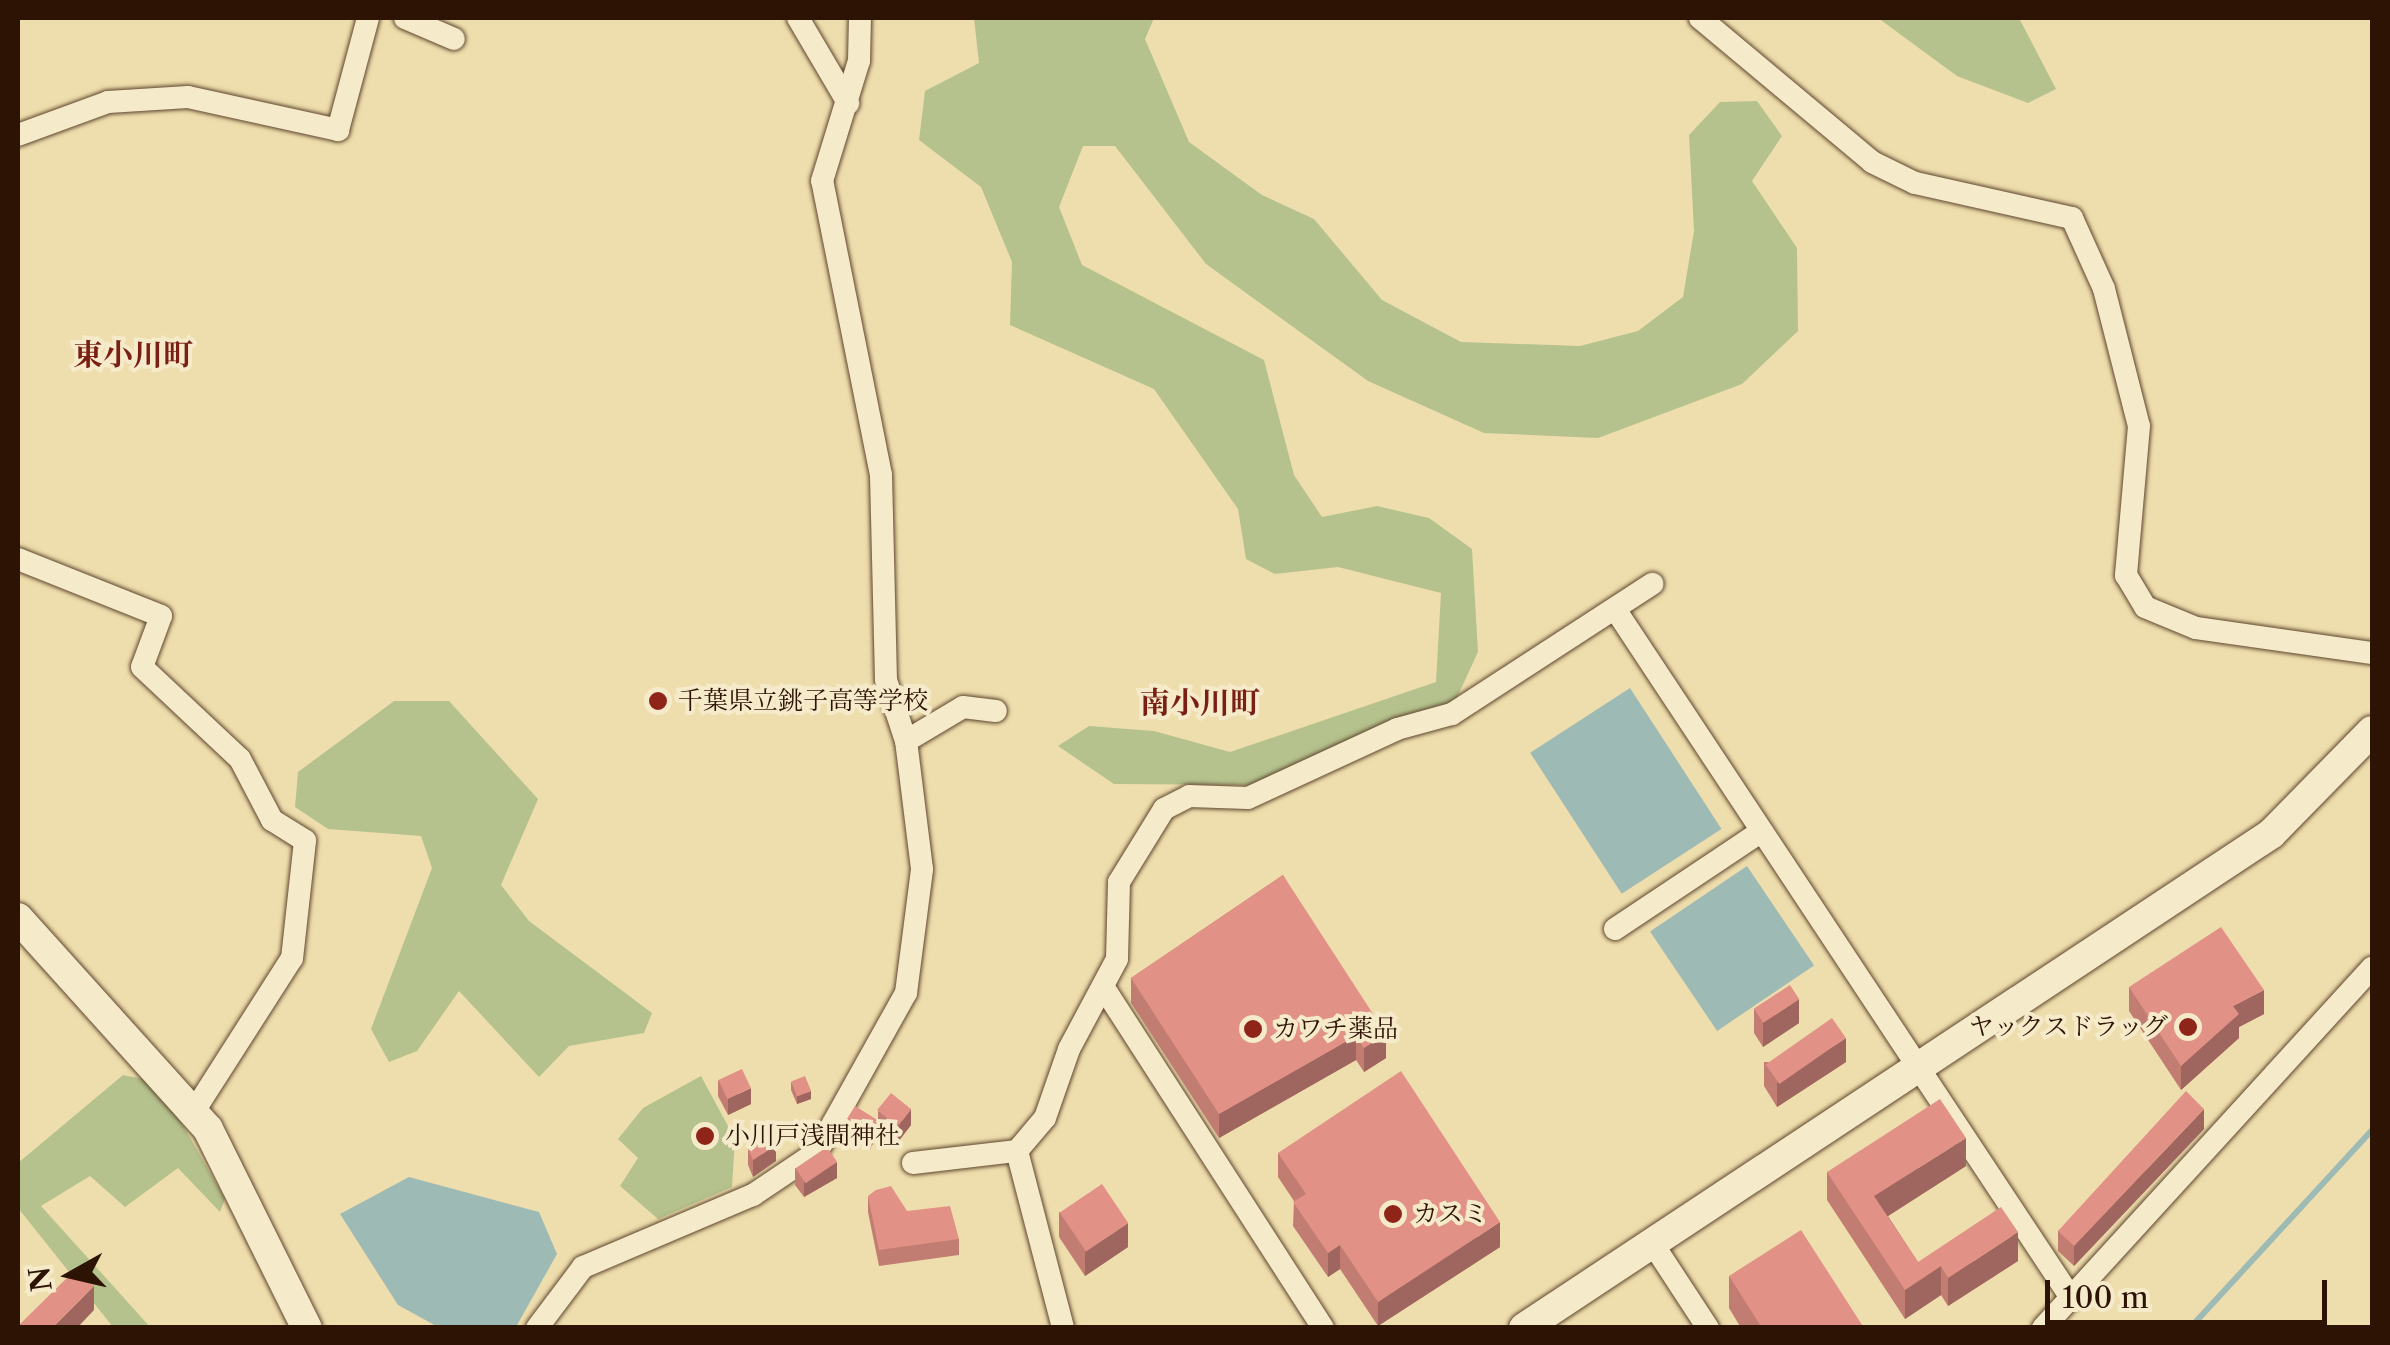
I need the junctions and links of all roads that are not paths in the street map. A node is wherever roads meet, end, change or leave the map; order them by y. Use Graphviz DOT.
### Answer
graph roads {
  1 [pos="368,18"];
  2 [pos="405,18"];
  3 [pos="798,18"];
  4 [pos="860,18"];
  5 [pos="1700,18"];
  6 [pos="454,38"];
  7 [pos="848,103"];
  8 [pos="18,135"];
  9 [pos="18,559"];
  10 [pos="1652,584"];
  11 [pos="1616,612"];
  12 [pos="2372,653"];
  13 [pos="996,711"];
  14 [pos="2372,731"];
  15 [pos="906,741"];
  16 [pos="1759,833"];
  17 [pos="18,918"];
  18 [pos="1615,929"];
  19 [pos="2372,968"];
  20 [pos="1104,988"];
  21 [pos="1915,1067"];
  22 [pos="194,1112"];
  23 [pos="1017,1152"];
  24 [pos="913,1163"];
  25 [pos="1651,1242"];
  26 [pos="2070,1298"];
  27 [pos="307,1328"];
  28 [pos="537,1328"];
  29 [pos="1062,1328"];
  30 [pos="1323,1328"];
  31 [pos="1524,1328"];
  32 [pos="1708,1328"];
  33 [pos="2043,1328"];
  1 -- 8 [label="street"];
  2 -- 6 [label="street"];
  3 -- 7 [label="street"];
  4 -- 7 [label="street"];
  5 -- 12 [label="street"];
  7 -- 15 [label="street"];
  9 -- 22 [label="street"];
  10 -- 11 [label="street"];
  11 -- 16 [label="street"];
  11 -- 20 [label="street"];
  13 -- 15 [label="street"];
  14 -- 21 [label="street"];
  15 -- 28 [label="street"];
  16 -- 18 [label="street"];
  16 -- 21 [label="street"];
  17 -- 22 [label="street"];
  19 -- 26 [label="street"];
  20 -- 23 [label="street"];
  20 -- 30 [label="street"];
  21 -- 25 [label="street"];
  21 -- 26 [label="street"];
  22 -- 27 [label="street"];
  23 -- 24 [label="street"];
  23 -- 29 [label="street"];
  25 -- 31 [label="street"];
  25 -- 32 [label="street"];
  26 -- 33 [label="street"];
}
